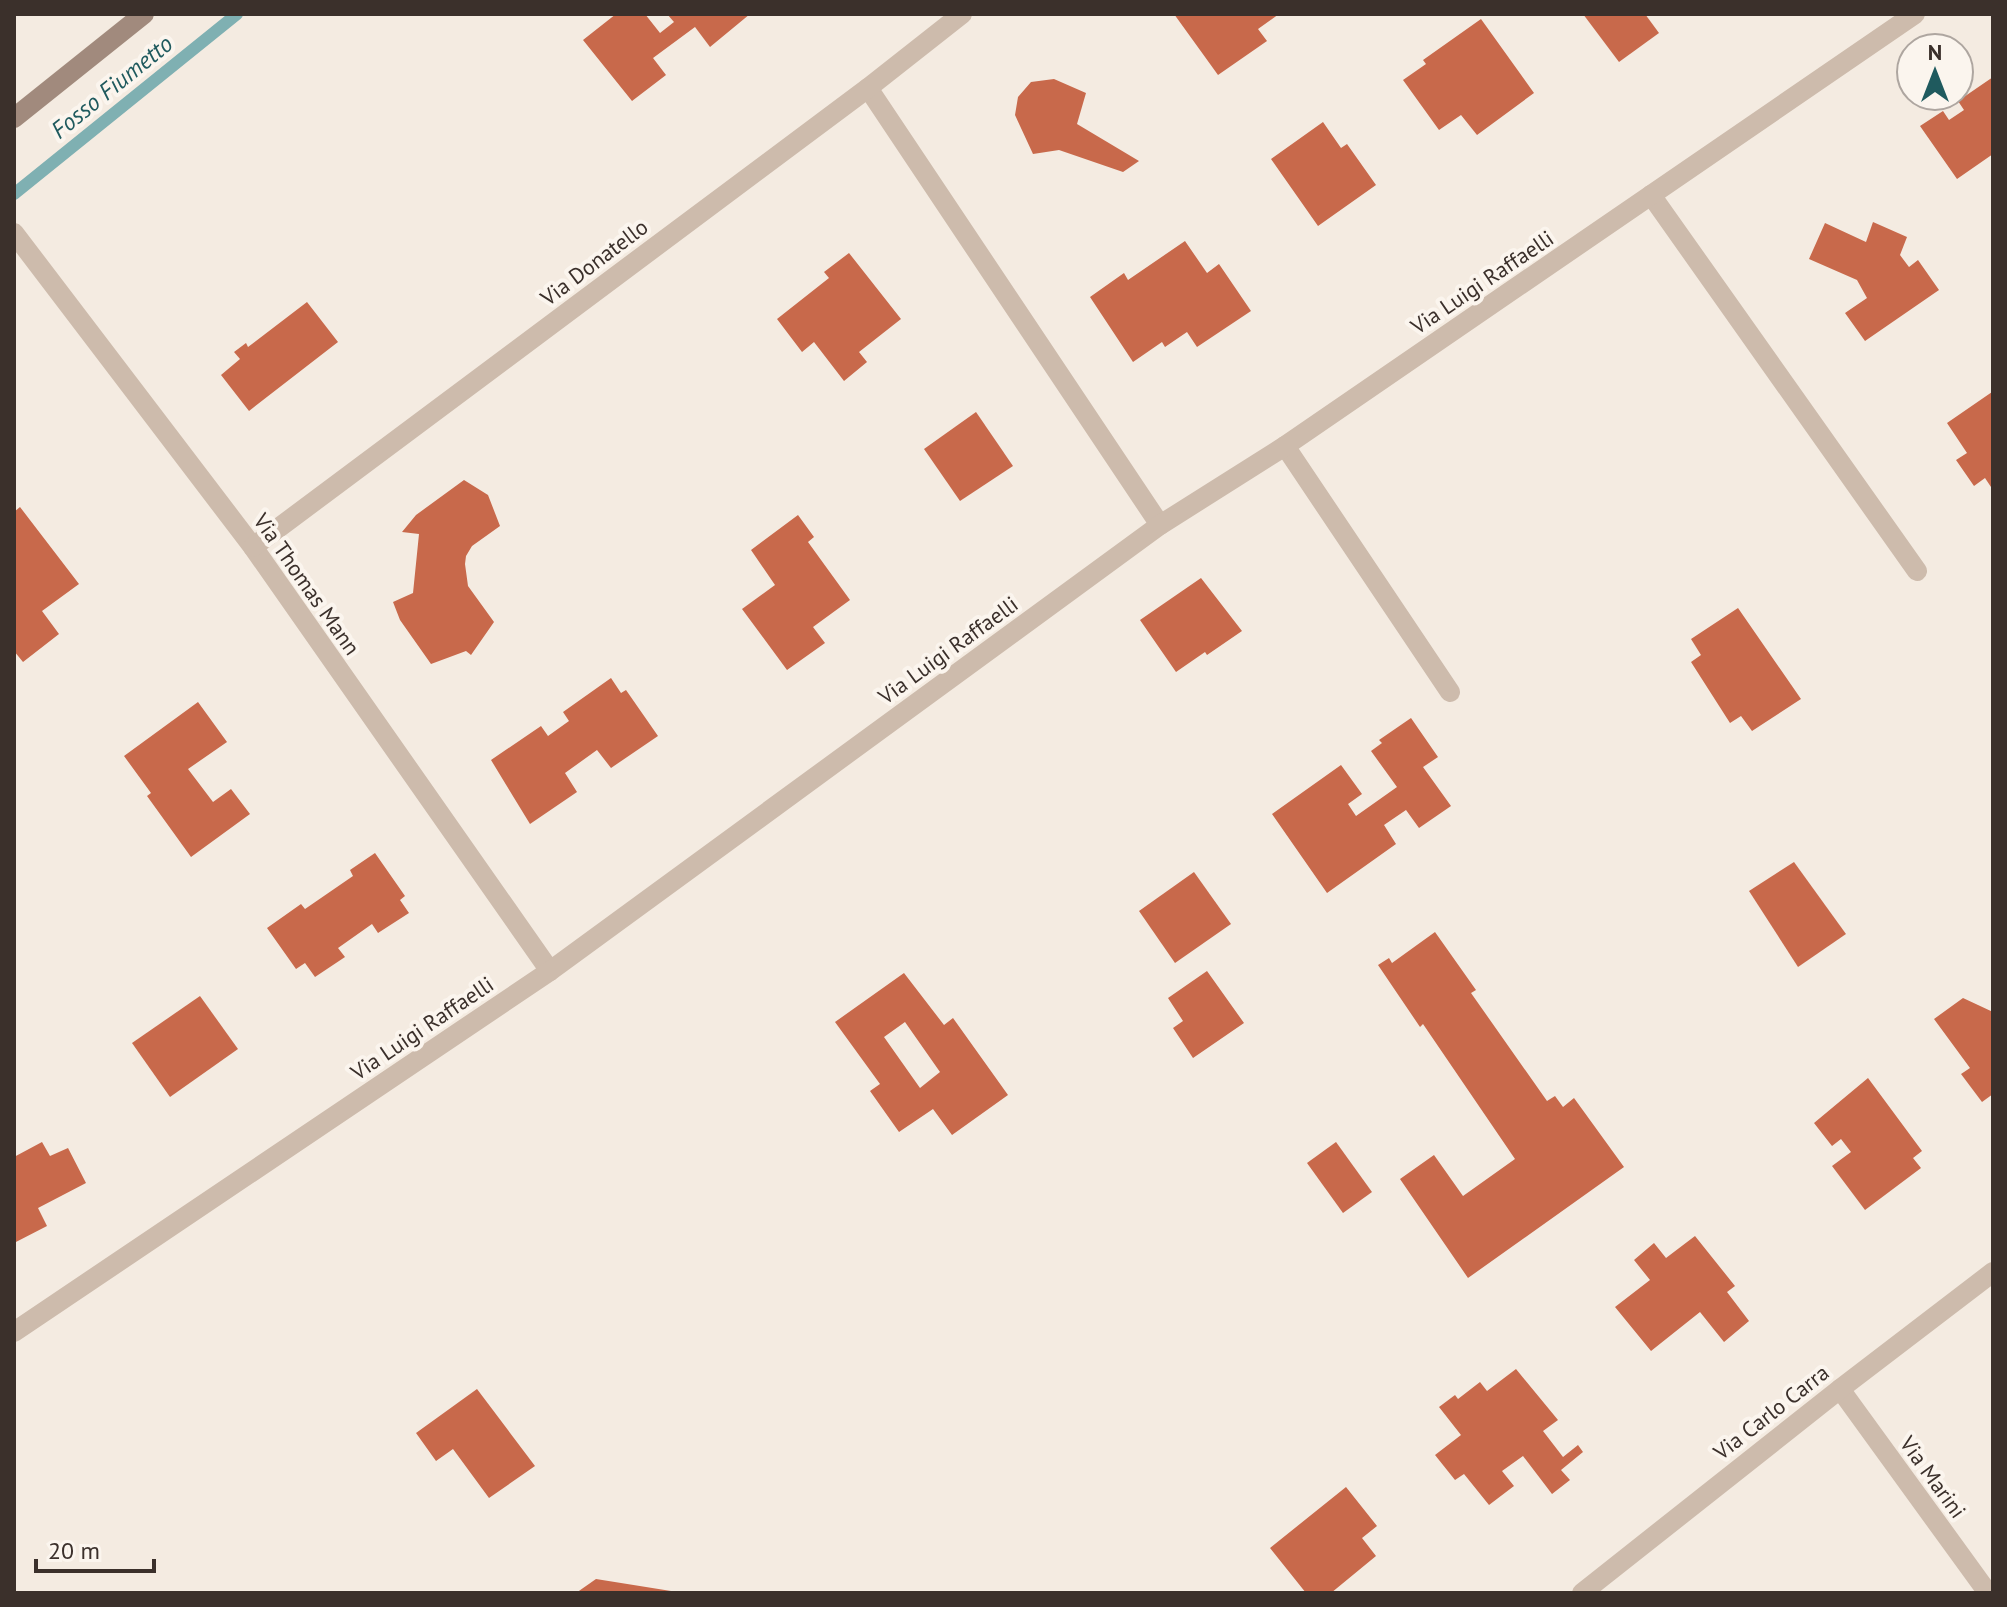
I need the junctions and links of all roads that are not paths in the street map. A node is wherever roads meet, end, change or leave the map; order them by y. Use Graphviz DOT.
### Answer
graph roads {
  1 [pos="144,14"];
  2 [pos="962,14"];
  3 [pos="1915,14"];
  4 [pos="868,88"];
  5 [pos="14,118"];
  6 [pos="1651,195"];
  7 [pos="14,233"];
  8 [pos="1285,446"];
  9 [pos="1160,525"];
  10 [pos="253,547"];
  11 [pos="1917,571"];
  12 [pos="1450,692"];
  13 [pos="550,971"];
  14 [pos="1993,1272"];
  15 [pos="14,1332"];
  16 [pos="1840,1389"];
  17 [pos="1582,1593"];
  18 [pos="1988,1593"];
  1 -- 5 [label="street"];
  2 -- 4 [label="street, Via Donatello"];
  3 -- 6 [label="street, Via Luigi Raffaelli"];
  4 -- 9 [label="street"];
  4 -- 10 [label="street, Via Donatello"];
  6 -- 8 [label="street, Via Luigi Raffaelli"];
  6 -- 11 [label="street"];
  7 -- 10 [label="street, Via Thomas Mann"];
  8 -- 9 [label="street, Via Luigi Raffaelli"];
  8 -- 12 [label="street"];
  9 -- 13 [label="street, Via Luigi Raffaelli"];
  10 -- 13 [label="street, Via Thomas Mann"];
  13 -- 15 [label="street, Via Luigi Raffaelli"];
  14 -- 16 [label="street, Via Carlo Carra"];
  16 -- 17 [label="street, Via Carlo Carra"];
  16 -- 18 [label="street, Via Marini"];
}
